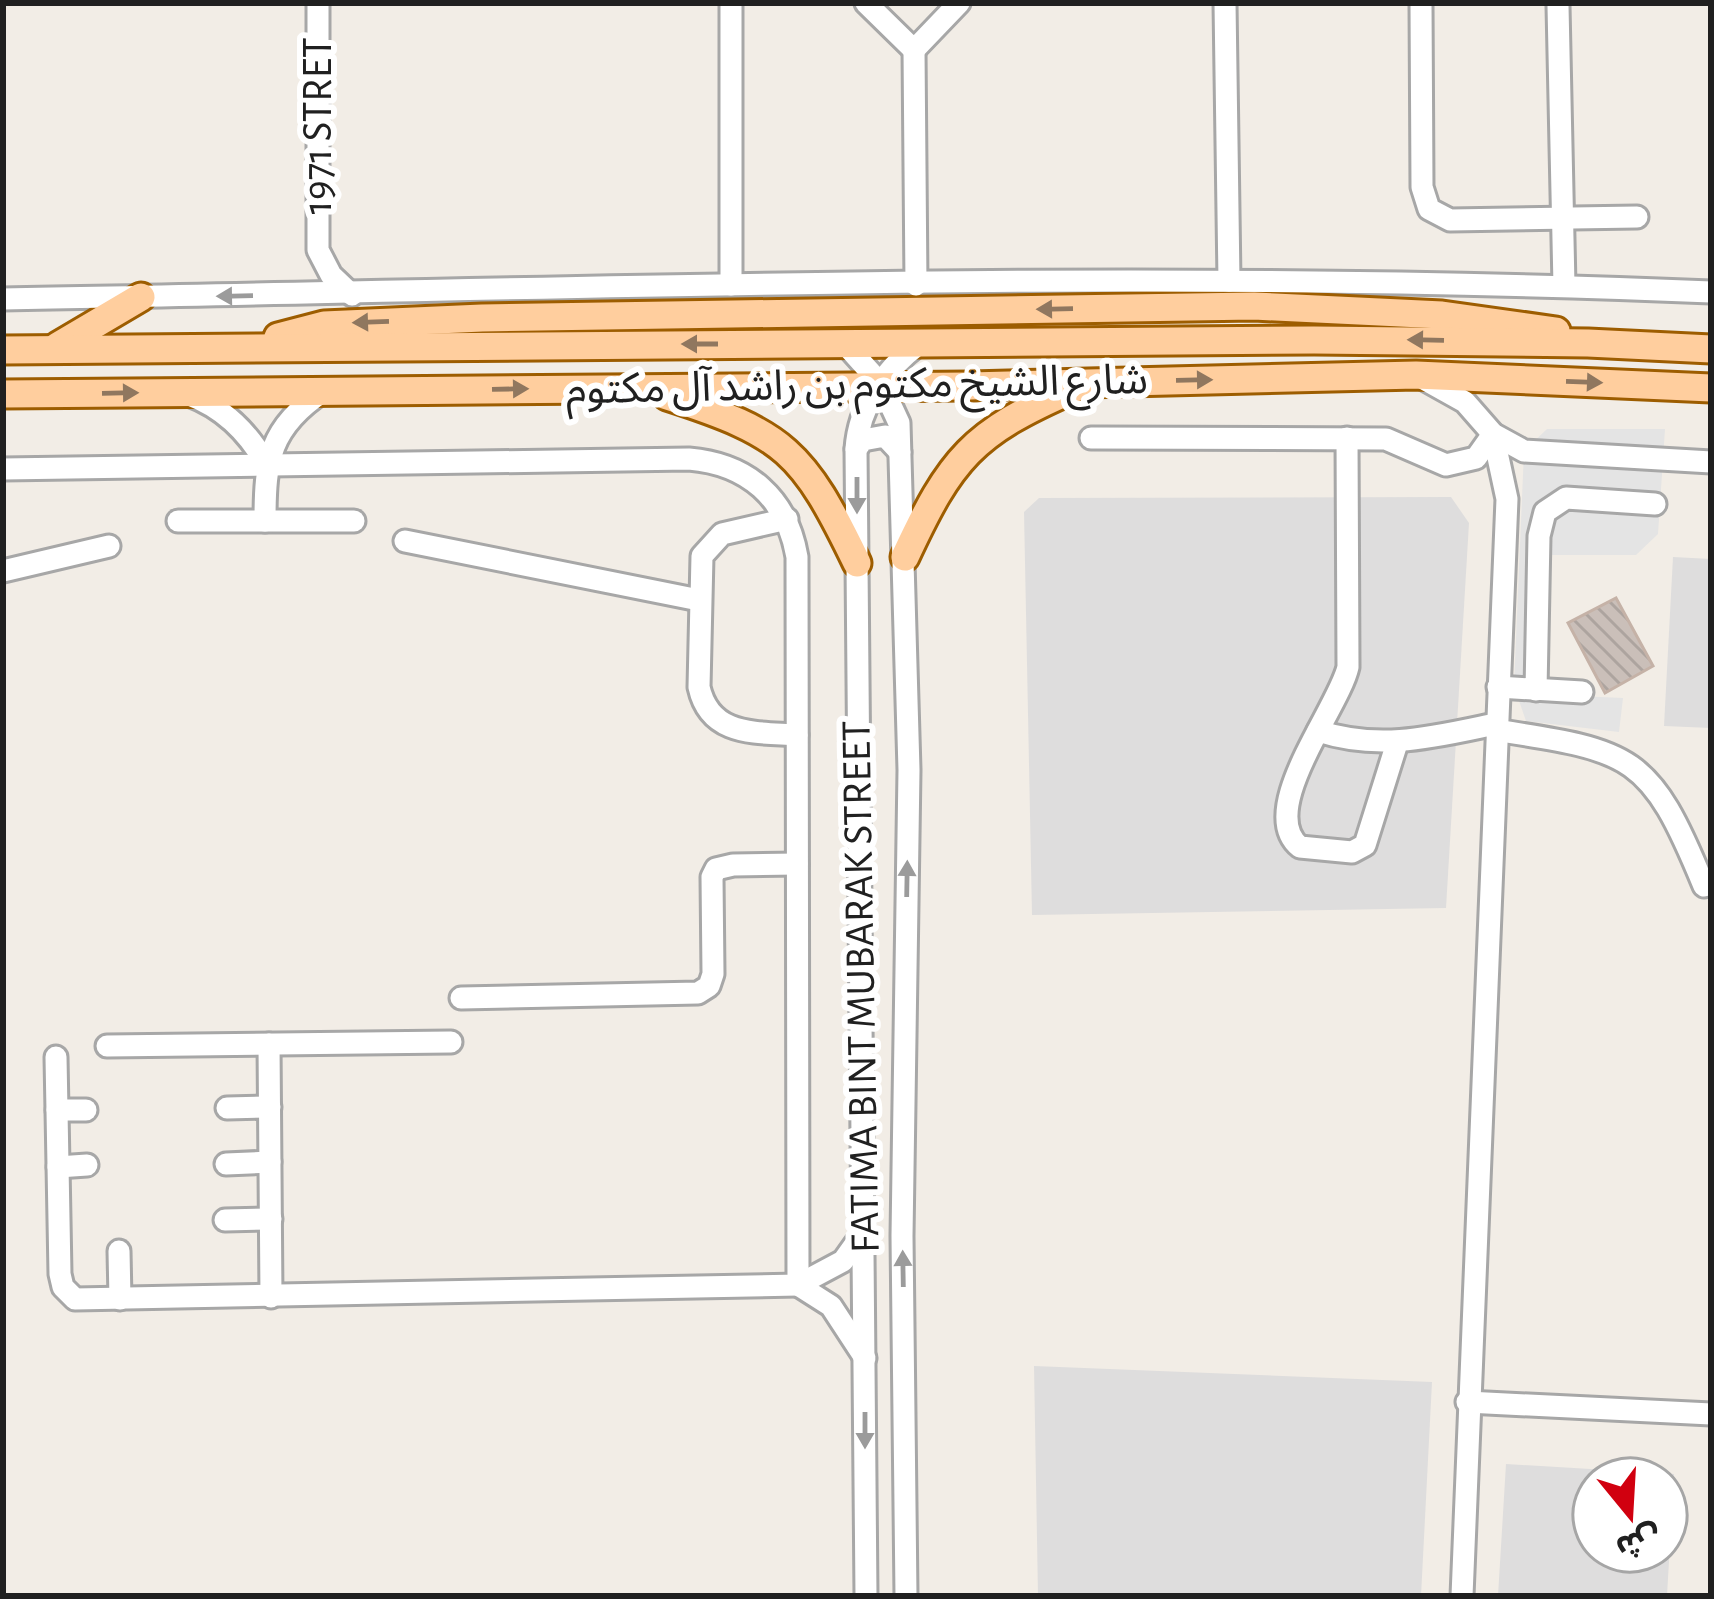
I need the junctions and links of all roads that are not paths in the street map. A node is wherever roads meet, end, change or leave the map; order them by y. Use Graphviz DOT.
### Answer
graph roads {
  1 [pos="318,3"];
  2 [pos="731,3"];
  3 [pos="866,3"];
  4 [pos="959,3"];
  5 [pos="1225,3"];
  6 [pos="1421,3"];
  7 [pos="1559,4"];
  8 [pos="914,50"];
  9 [pos="1562,218"];
  10 [pos="1637,218"];
  11 [pos="318,250"];
  12 [pos="1229,280"];
  13 [pos="731,285"];
  14 [pos="916,285"];
  15 [pos="1564,286"];
  16 [pos="1711,292"];
  17 [pos="285,295"];
  18 [pos="352,295"];
  19 [pos="141,296"];
  20 [pos="3,299"];
  21 [pos="1588,343"];
  22 [pos="769,344"];
  23 [pos="845,344"];
  24 [pos="919,344"];
  25 [pos="1011,344"];
  26 [pos="258,347"];
  27 [pos="51,349"];
  28 [pos="1711,349"];
  29 [pos="3,350"];
  30 [pos="1416,375"];
  31 [pos="1087,382"];
  32 [pos="881,384"];
  33 [pos="970,386"];
  34 [pos="640,387"];
  35 [pos="784,387"];
  36 [pos="1711,388"];
  37 [pos="324,391"];
  38 [pos="183,392"];
  39 [pos="3,394"];
  40 [pos="1493,434"];
  41 [pos="1091,438"];
  42 [pos="1347,438"];
  43 [pos="856,449"];
  44 [pos="900,452"];
  45 [pos="1537,454"];
  46 [pos="1711,462"];
  47 [pos="266,464"];
  48 [pos="3,469"];
  49 [pos="1507,499"];
  50 [pos="1654,504"];
  51 [pos="787,519"];
  52 [pos="178,521"];
  53 [pos="265,521"];
  54 [pos="355,521"];
  55 [pos="405,541"];
  56 [pos="110,546"];
  57 [pos="905,557"];
  58 [pos="857,562"];
  59 [pos="3,571"];
  60 [pos="699,600"];
  61 [pos="1498,687"];
  62 [pos="1536,690"];
  63 [pos="1582,692"];
  64 [pos="1495,727"];
  65 [pos="1318,731"];
  66 [pos="797,735"];
  67 [pos="1396,743"];
  68 [pos="797,864"];
  69 [pos="1703,886"];
  70 [pos="461,998"];
  71 [pos="451,1042"];
  72 [pos="269,1044"];
  73 [pos="107,1046"];
  74 [pos="56,1057"];
  75 [pos="269,1107"];
  76 [pos="227,1108"];
  77 [pos="57,1110"];
  78 [pos="86,1110"];
  79 [pos="270,1162"];
  80 [pos="226,1164"];
  81 [pos="87,1165"];
  82 [pos="58,1167"];
  83 [pos="271,1219"];
  84 [pos="225,1220"];
  85 [pos="863,1232"];
  86 [pos="119,1251"];
  87 [pos="798,1286"];
  88 [pos="271,1297"];
  89 [pos="120,1299"];
  90 [pos="865,1359"];
  91 [pos="1467,1402"];
  92 [pos="1711,1414"];
  93 [pos="866,1596"];
  94 [pos="906,1596"];
  95 [pos="1462,1596"];
  1 -- 11 [label="street, 1971 STRET"];
  2 -- 13 [label="street"];
  3 -- 8 [label="street"];
  4 -- 8 [label="street"];
  5 -- 12 [label="street"];
  6 -- 9 [label="street"];
  7 -- 9 [label="street"];
  8 -- 14 [label="street"];
  9 -- 10 [label="street"];
  9 -- 15 [label="street"];
  11 -- 17 [label="street"];
  11 -- 18 [label="street"];
  12 -- 14 [label="street"];
  12 -- 15 [label="street"];
  13 -- 14 [label="street"];
  13 -- 18 [label="street"];
  15 -- 16 [label="street"];
  17 -- 18 [label="street"];
  17 -- 19 [label="street, one-way"];
  19 -- 20 [label="street"];
  19 -- 27 [label="main road"];
  21 -- 25 [label="main road, شارع الشيخ مكتوم بن راشد آل مكتوم, one-way"];
  21 -- 26 [label="main road, one-way"];
  21 -- 28 [label="main road, شارع الشيخ مكتوم بن راشد آل مكتوم"];
  22 -- 23 [label="main road, شارع الشيخ مكتوم بن راشد آل مكتوم"];
  22 -- 26 [label="main road, شارع الشيخ مكتوم بن راشد آل مكتوم, one-way"];
  22 -- 35 [label="main road"];
  23 -- 24 [label="main road, شارع الشيخ مكتوم بن راشد آل مكتوم"];
  23 -- 32 [label="street, FATIMA BINT MUBARAK STREET"];
  24 -- 25 [label="main road, شارع الشيخ مكتوم بن راشد آل مكتوم"];
  24 -- 32 [label="street, FATIMA BINT MUBARAK STREET"];
  25 -- 33 [label="main road"];
  26 -- 27 [label="main road, شارع الشيخ مكتوم بن راشد آل مكتوم"];
  27 -- 29 [label="main road, شارع الشيخ مكتوم بن راشد آل مكتوم"];
  31 -- 30 [label="main road, شارع الشيخ مكتوم بن راشد آل مكتوم, one-way"];
  30 -- 36 [label="main road, شارع الشيخ مكتوم بن راشد آل مكتوم, one-way"];
  30 -- 40 [label="street"];
  31 -- 33 [label="main road, شارع الشيخ مكتوم بن راشد آل مكتوم"];
  31 -- 57 [label="main road"];
  32 -- 33 [label="main road, شارع الشيخ مكتوم بن راشد آل مكتوم"];
  32 -- 35 [label="main road, شارع الشيخ مكتوم بن راشد آل مكتوم"];
  32 -- 43 [label="street, FATIMA BINT MUBARAK STREET"];
  32 -- 44 [label="street, FATIMA BINT MUBARAK STREET"];
  34 -- 35 [label="main road, شارع الشيخ مكتوم بن راشد آل مكتوم"];
  37 -- 34 [label="main road, شارع الشيخ مكتوم بن راشد آل مكتوم, one-way"];
  34 -- 58 [label="main road"];
  37 -- 38 [label="main road, شارع الشيخ مكتوم بن راشد آل مكتوم"];
  37 -- 47 [label="street"];
  39 -- 38 [label="main road, شارع الشيخ مكتوم بن راشد آل مكتوم, one-way"];
  38 -- 47 [label="street"];
  40 -- 42 [label="street"];
  40 -- 45 [label="street"];
  40 -- 49 [label="street"];
  41 -- 42 [label="street"];
  42 -- 65 [label="street"];
  43 -- 44 [label="street"];
  43 -- 58 [label="street, FATIMA BINT MUBARAK STREET, one-way"];
  44 -- 57 [label="street, FATIMA BINT MUBARAK STREET"];
  45 -- 46 [label="street"];
  45 -- 49 [label="street"];
  47 -- 48 [label="street"];
  47 -- 51 [label="street"];
  47 -- 53 [label="street"];
  49 -- 61 [label="street"];
  50 -- 62 [label="street"];
  51 -- 60 [label="street"];
  51 -- 66 [label="street"];
  52 -- 53 [label="street"];
  53 -- 54 [label="street"];
  55 -- 60 [label="street"];
  56 -- 59 [label="street"];
  94 -- 57 [label="street, FATIMA BINT MUBARAK STREET, one-way"];
  58 -- 85 [label="street, FATIMA BINT MUBARAK STREET"];
  60 -- 66 [label="street"];
  61 -- 62 [label="street"];
  61 -- 64 [label="street"];
  62 -- 63 [label="street"];
  64 -- 67 [label="street"];
  64 -- 69 [label="street"];
  64 -- 91 [label="street"];
  65 -- 67 [label="street"];
  65 -- 67 [label="street"];
  66 -- 68 [label="street"];
  68 -- 70 [label="street"];
  68 -- 87 [label="street"];
  71 -- 72 [label="street"];
  72 -- 73 [label="street"];
  72 -- 75 [label="street"];
  74 -- 77 [label="street"];
  75 -- 76 [label="street"];
  75 -- 79 [label="street"];
  77 -- 78 [label="street"];
  77 -- 82 [label="street"];
  79 -- 80 [label="street"];
  79 -- 83 [label="street"];
  81 -- 82 [label="street"];
  82 -- 89 [label="street"];
  83 -- 84 [label="street"];
  83 -- 88 [label="street"];
  85 -- 87 [label="street"];
  85 -- 90 [label="street, FATIMA BINT MUBARAK STREET"];
  86 -- 89 [label="street"];
  87 -- 88 [label="street"];
  87 -- 90 [label="street"];
  88 -- 89 [label="street"];
  90 -- 93 [label="street, FATIMA BINT MUBARAK STREET, one-way"];
  91 -- 92 [label="street"];
  91 -- 95 [label="street"];
}
